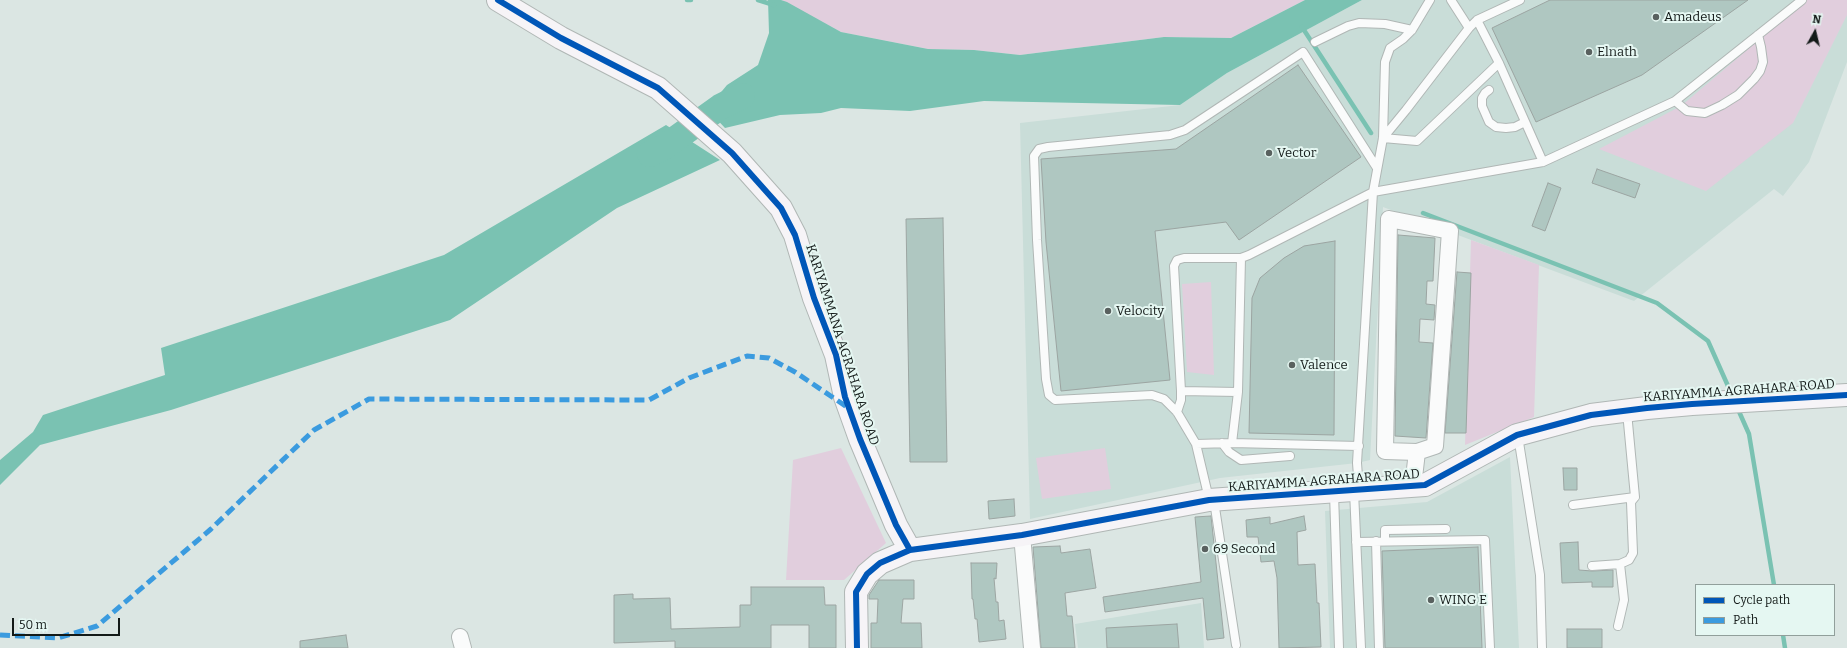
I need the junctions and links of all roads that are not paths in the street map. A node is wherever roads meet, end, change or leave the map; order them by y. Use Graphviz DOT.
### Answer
graph roads {
  1 [pos="498,0"];
  2 [pos="1430,0"];
  3 [pos="1451,0"];
  4 [pos="1520,0"];
  5 [pos="1802,0"];
  6 [pos="1477,20"];
  7 [pos="1469,28"];
  8 [pos="1412,30"];
  9 [pos="1758,35"];
  10 [pos="1315,42"];
  11 [pos="1499,63"];
  12 [pos="1489,90"];
  13 [pos="1675,101"];
  14 [pos="1525,122"];
  15 [pos="1383,138"];
  16 [pos="1543,162"];
  17 [pos="1377,168"];
  18 [pos="1373,192"];
  19 [pos="1241,258"];
  20 [pos="1181,391"];
  21 [pos="1238,392"];
  22 [pos="1847,395"];
  23 [pos="1627,411"];
  24 [pos="1177,412"];
  25 [pos="1518,435"];
  26 [pos="1222,443"];
  27 [pos="1232,443"];
  28 [pos="1196,444"];
  29 [pos="1358,446"];
  30 [pos="1417,452"];
  31 [pos="1290,456"];
  32 [pos="1413,486"];
  33 [pos="1349,490"];
  34 [pos="1635,497"];
  35 [pos="1211,500"];
  36 [pos="1573,505"];
  37 [pos="1446,529"];
  38 [pos="1022,535"];
  39 [pos="1376,541"];
  40 [pos="1385,541"];
  41 [pos="1356,542"];
  42 [pos="910,550"];
  43 [pos="1620,564"];
  44 [pos="1592,566"];
  45 [pos="1618,626"];
  46 [pos="1236,645"];
  47 [pos="857,648"];
  48 [pos="1032,648"];
  49 [pos="1339,648"];
  50 [pos="1361,648"];
  51 [pos="1379,648"];
  52 [pos="1490,648"];
  53 [pos="1542,648"];
  1 -- 42 [label="street, KARIYAMMANA AGRAHARA ROAD"];
  2 -- 8 [label="lane"];
  3 -- 7 [label="lane"];
  4 -- 6 [label="lane"];
  5 -- 9 [label="lane"];
  6 -- 7 [label="lane"];
  6 -- 11 [label="lane"];
  7 -- 15 [label="lane"];
  8 -- 10 [label="lane"];
  8 -- 15 [label="lane"];
  9 -- 13 [label="lane"];
  9 -- 13 [label="lane"];
  11 -- 14 [label="lane"];
  11 -- 15 [label="lane"];
  12 -- 14 [label="lane"];
  13 -- 16 [label="lane"];
  14 -- 16 [label="lane"];
  15 -- 17 [label="lane"];
  16 -- 18 [label="lane"];
  17 -- 18 [label="lane"];
  17 -- 24 [label="lane"];
  18 -- 19 [label="lane"];
  18 -- 29 [label="lane"];
  19 -- 20 [label="lane"];
  19 -- 21 [label="lane"];
  20 -- 21 [label="lane"];
  20 -- 24 [label="lane"];
  21 -- 27 [label="lane"];
  22 -- 23 [label="street, KARIYAMMA AGRAHARA ROAD"];
  23 -- 25 [label="street, KARIYAMMA AGRAHARA ROAD"];
  23 -- 34 [label="lane"];
  24 -- 28 [label="lane"];
  25 -- 32 [label="street, KARIYAMMA AGRAHARA ROAD"];
  25 -- 53 [label="lane"];
  26 -- 27 [label="lane"];
  26 -- 28 [label="lane"];
  26 -- 31 [label="lane"];
  27 -- 29 [label="lane"];
  28 -- 35 [label="lane"];
  29 -- 33 [label="lane"];
  30 -- 30 [label="street"];
  30 -- 32 [label="street"];
  32 -- 33 [label="street, KARIYAMMA AGRAHARA ROAD"];
  33 -- 35 [label="street, KARIYAMMA AGRAHARA ROAD"];
  33 -- 41 [label="lane"];
  33 -- 49 [label="lane"];
  34 -- 36 [label="lane"];
  34 -- 43 [label="lane"];
  35 -- 38 [label="street, KARIYAMMA AGRAHARA ROAD"];
  35 -- 46 [label="lane"];
  37 -- 40 [label="lane"];
  38 -- 42 [label="street, KARIYAMMA AGRAHARA ROAD"];
  38 -- 48 [label="street"];
  39 -- 40 [label="lane"];
  39 -- 41 [label="lane"];
  39 -- 51 [label="lane"];
  40 -- 52 [label="lane"];
  41 -- 50 [label="lane"];
  42 -- 47 [label="street, KARIYAMMA AGRAHARA ROAD"];
  43 -- 44 [label="lane"];
  43 -- 45 [label="lane"];
}
